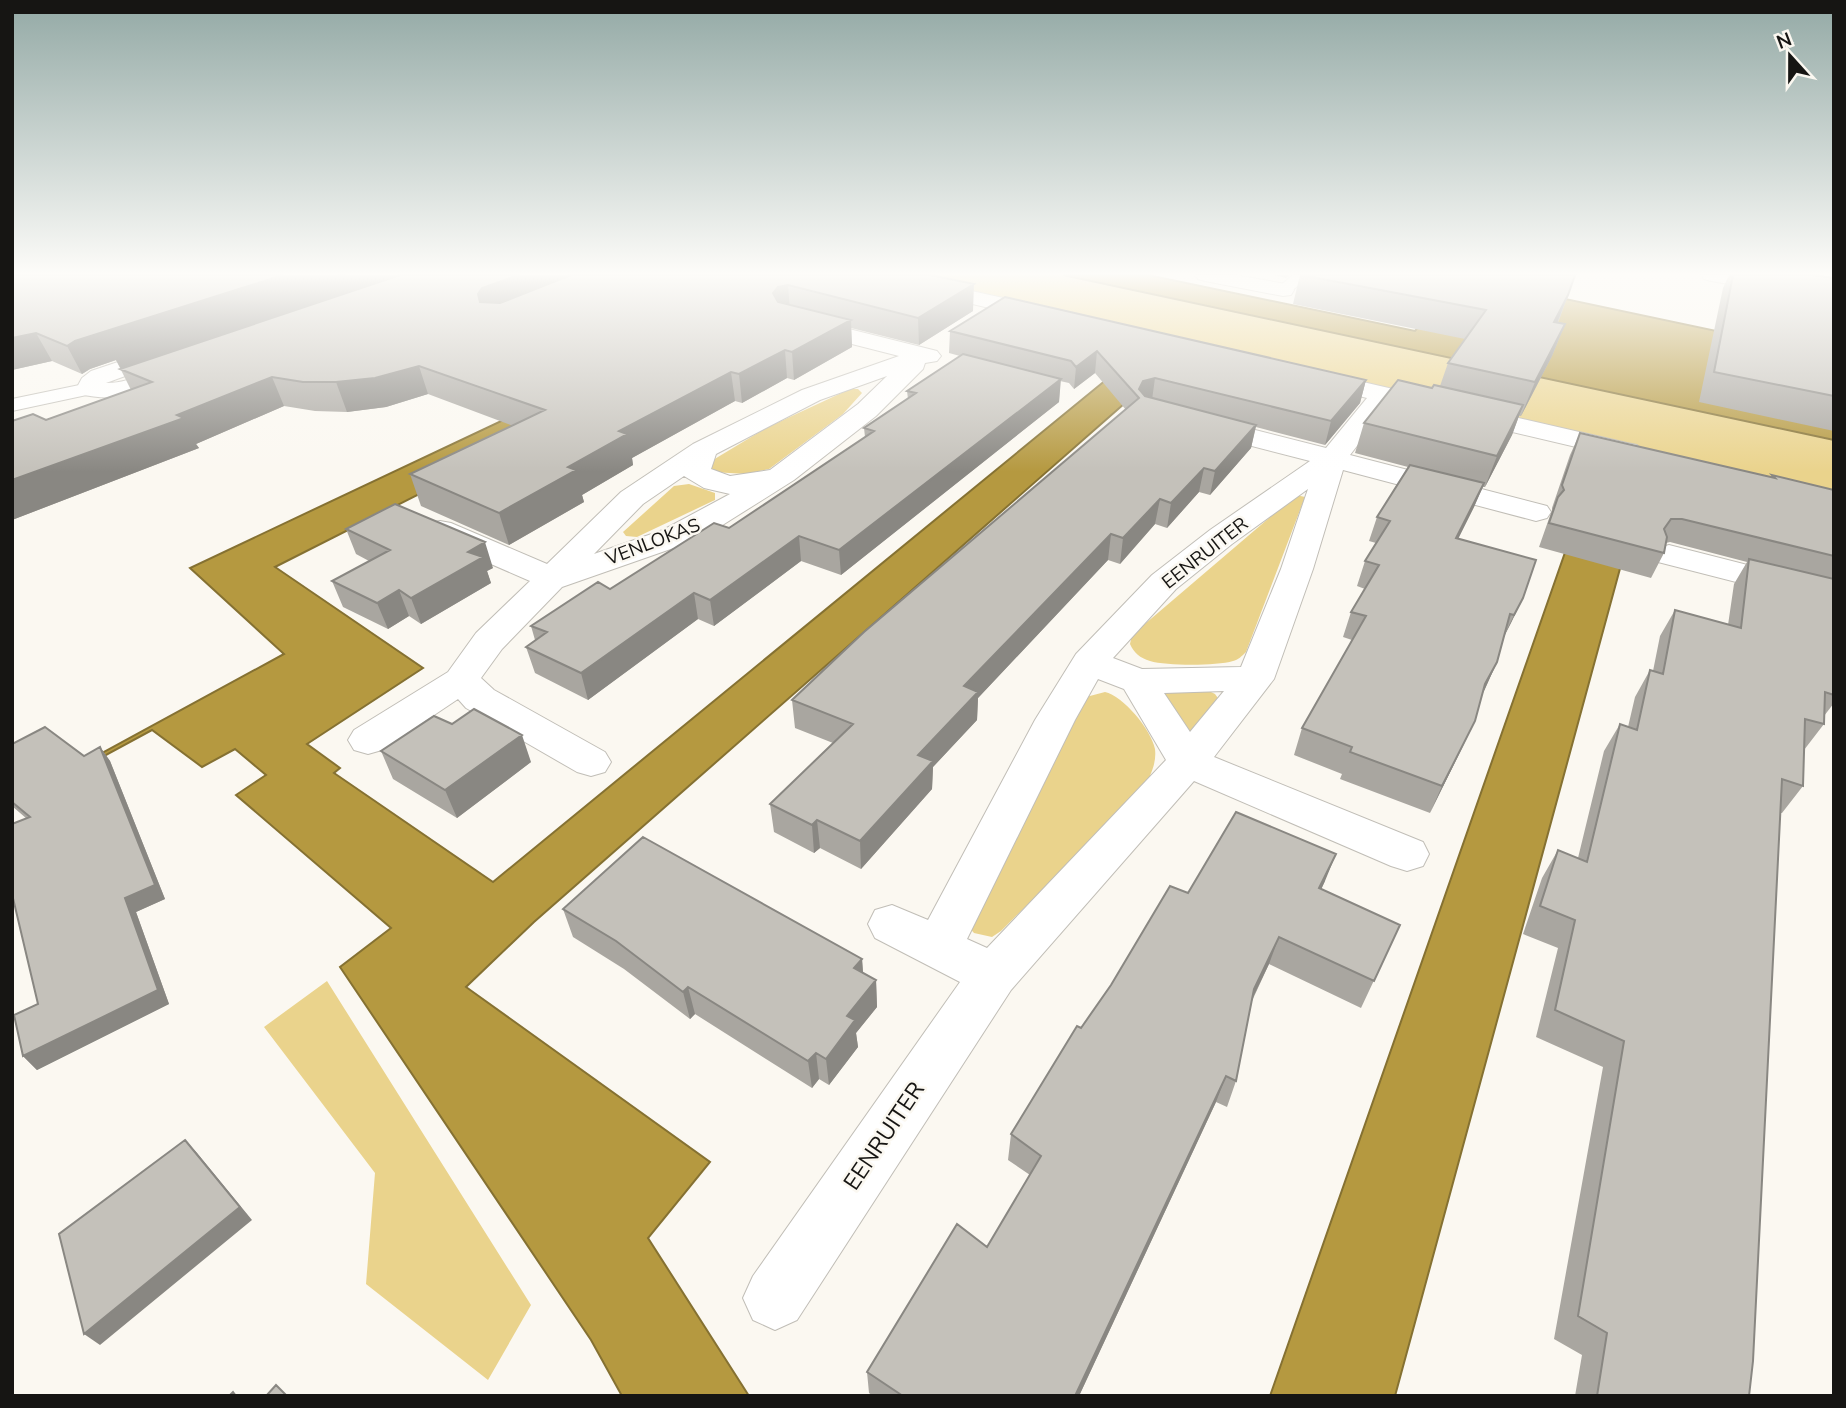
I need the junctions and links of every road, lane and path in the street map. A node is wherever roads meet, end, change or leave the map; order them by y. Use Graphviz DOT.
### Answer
graph roads {
  1 [pos="886,341"];
  2 [pos="941,352"];
  3 [pos="196,354"];
  4 [pos="1292,373"];
  5 [pos="89,389"];
  6 [pos="1383,395"];
  7 [pos="12,405"];
  8 [pos="1177,418"];
  9 [pos="703,450"];
  10 [pos="1333,458"];
  11 [pos="1657,458"];
  12 [pos="784,474"];
  13 [pos="1536,512"];
  14 [pos="408,516"];
  15 [pos="1670,555"];
  16 [pos="553,579"];
  17 [pos="1834,597"];
  18 [pos="1089,662"];
  19 [pos="1255,679"];
  20 [pos="461,680"];
  21 [pos="1138,681"];
  22 [pos="368,740"];
  23 [pos="591,762"];
  24 [pos="1188,762"];
  25 [pos="1407,854"];
  26 [pos="892,924"];
  27 [pos="937,949"];
  28 [pos="993,975"];
  29 [pos="775,1298"];
  1 -- 2 [label="street"];
  2 -- 9 [label="street, VENLOKAS"];
  2 -- 12 [label="street, VENLOKAS"];
  3 -- 5 [label="street"];
  4 -- 6 [label="street"];
  5 -- 7 [label="lane"];
  6 -- 10 [label="street, EENRUITER"];
  6 -- 11 [label="street"];
  8 -- 10 [label="street"];
  9 -- 12 [label="street, VENLOKAS"];
  9 -- 16 [label="street, VENLOKAS"];
  10 -- 13 [label="street"];
  10 -- 18 [label="street, EENRUITER"];
  10 -- 19 [label="street, EENRUITER"];
  12 -- 16 [label="street, VENLOKAS"];
  14 -- 16 [label="street"];
  15 -- 17 [label="street"];
  16 -- 20 [label="street, VENLOKAS"];
  18 -- 21 [label="street"];
  18 -- 27 [label="street, EENRUITER"];
  19 -- 21 [label="street"];
  19 -- 24 [label="street, EENRUITER"];
  20 -- 22 [label="street, VENLOKAS"];
  20 -- 23 [label="street"];
  21 -- 24 [label="street"];
  24 -- 25 [label="street"];
  24 -- 28 [label="street, EENRUITER"];
  26 -- 27 [label="street"];
  27 -- 28 [label="street"];
  28 -- 29 [label="street, EENRUITER"];
}
